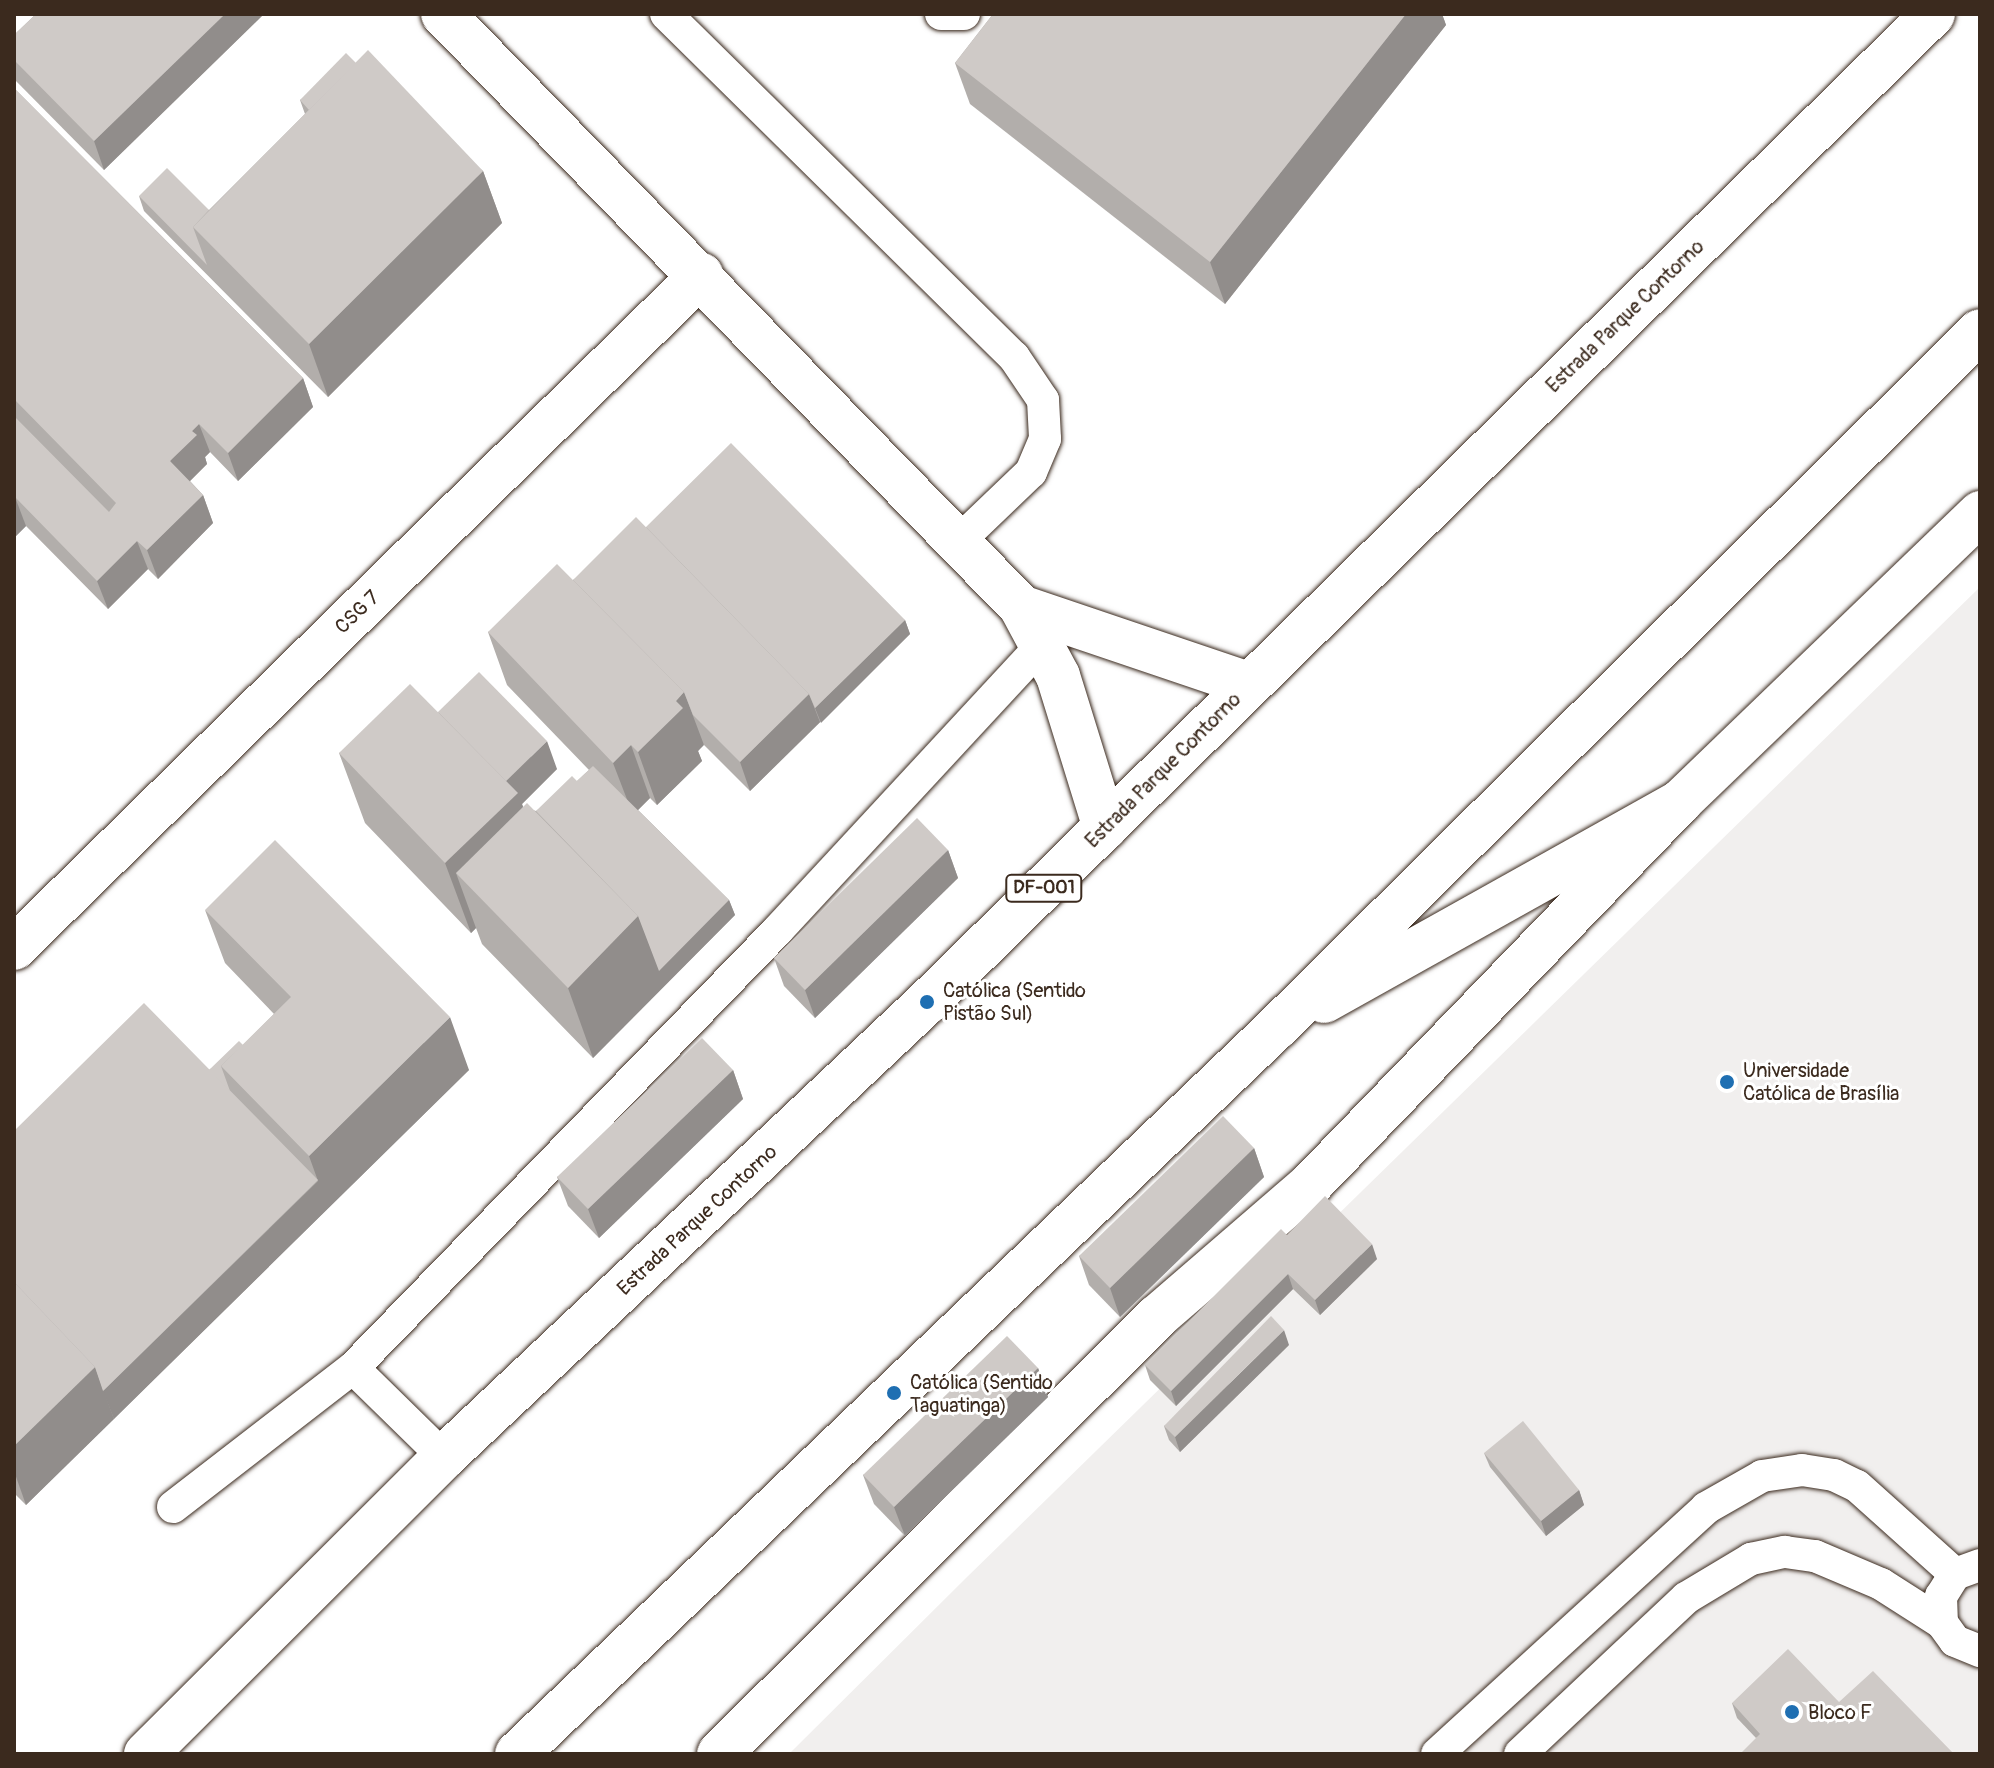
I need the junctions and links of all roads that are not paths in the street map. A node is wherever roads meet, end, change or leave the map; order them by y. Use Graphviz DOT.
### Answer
graph roads {
  1 [pos="443,14"];
  2 [pos="666,14"];
  3 [pos="941,14"];
  4 [pos="964,14"];
  5 [pos="1933,14"];
  6 [pos="701,275"];
  7 [pos="1980,331"];
  8 [pos="1980,513"];
  9 [pos="958,542"];
  10 [pos="1043,623"];
  11 [pos="1249,684"];
  12 [pos="1680,802"];
  13 [pos="1105,828"];
  14 [pos="14,948"];
  15 [pos="1277,1027"];
  16 [pos="353,1368"];
  17 [pos="444,1457"];
  18 [pos="173,1507"];
  19 [pos="1967,1570"];
  20 [pos="1942,1623"];
  21 [pos="1980,1651"];
  22 [pos="146,1754"];
  23 [pos="517,1754"];
  24 [pos="719,1754"];
  25 [pos="1437,1754"];
  26 [pos="1520,1754"];
  1 -- 6 [label="main road"];
  2 -- 9 [label="lane"];
  3 -- 4 [label="lane"];
  5 -- 11 [label="main road, Estrada Parque Contorno / DF-001"];
  6 -- 9 [label="main road"];
  6 -- 14 [label="main road, CSG 7"];
  7 -- 15 [label="main road"];
  8 -- 12 [label="main road"];
  9 -- 10 [label="main road"];
  10 -- 11 [label="main road"];
  10 -- 13 [label="main road"];
  10 -- 16 [label="lane"];
  11 -- 13 [label="main road, Estrada Parque Contorno / DF-001"];
  12 -- 15 [label="main road"];
  12 -- 24 [label="main road"];
  13 -- 17 [label="main road, Estrada Parque Contorno / DF-001"];
  15 -- 23 [label="main road"];
  16 -- 17 [label="lane"];
  16 -- 18 [label="lane"];
  17 -- 22 [label="main road, Estrada Parque Contorno / DF-001"];
  19 -- 20 [label="lane"];
  19 -- 25 [label="lane"];
  20 -- 21 [label="lane"];
  20 -- 26 [label="lane"];
}
